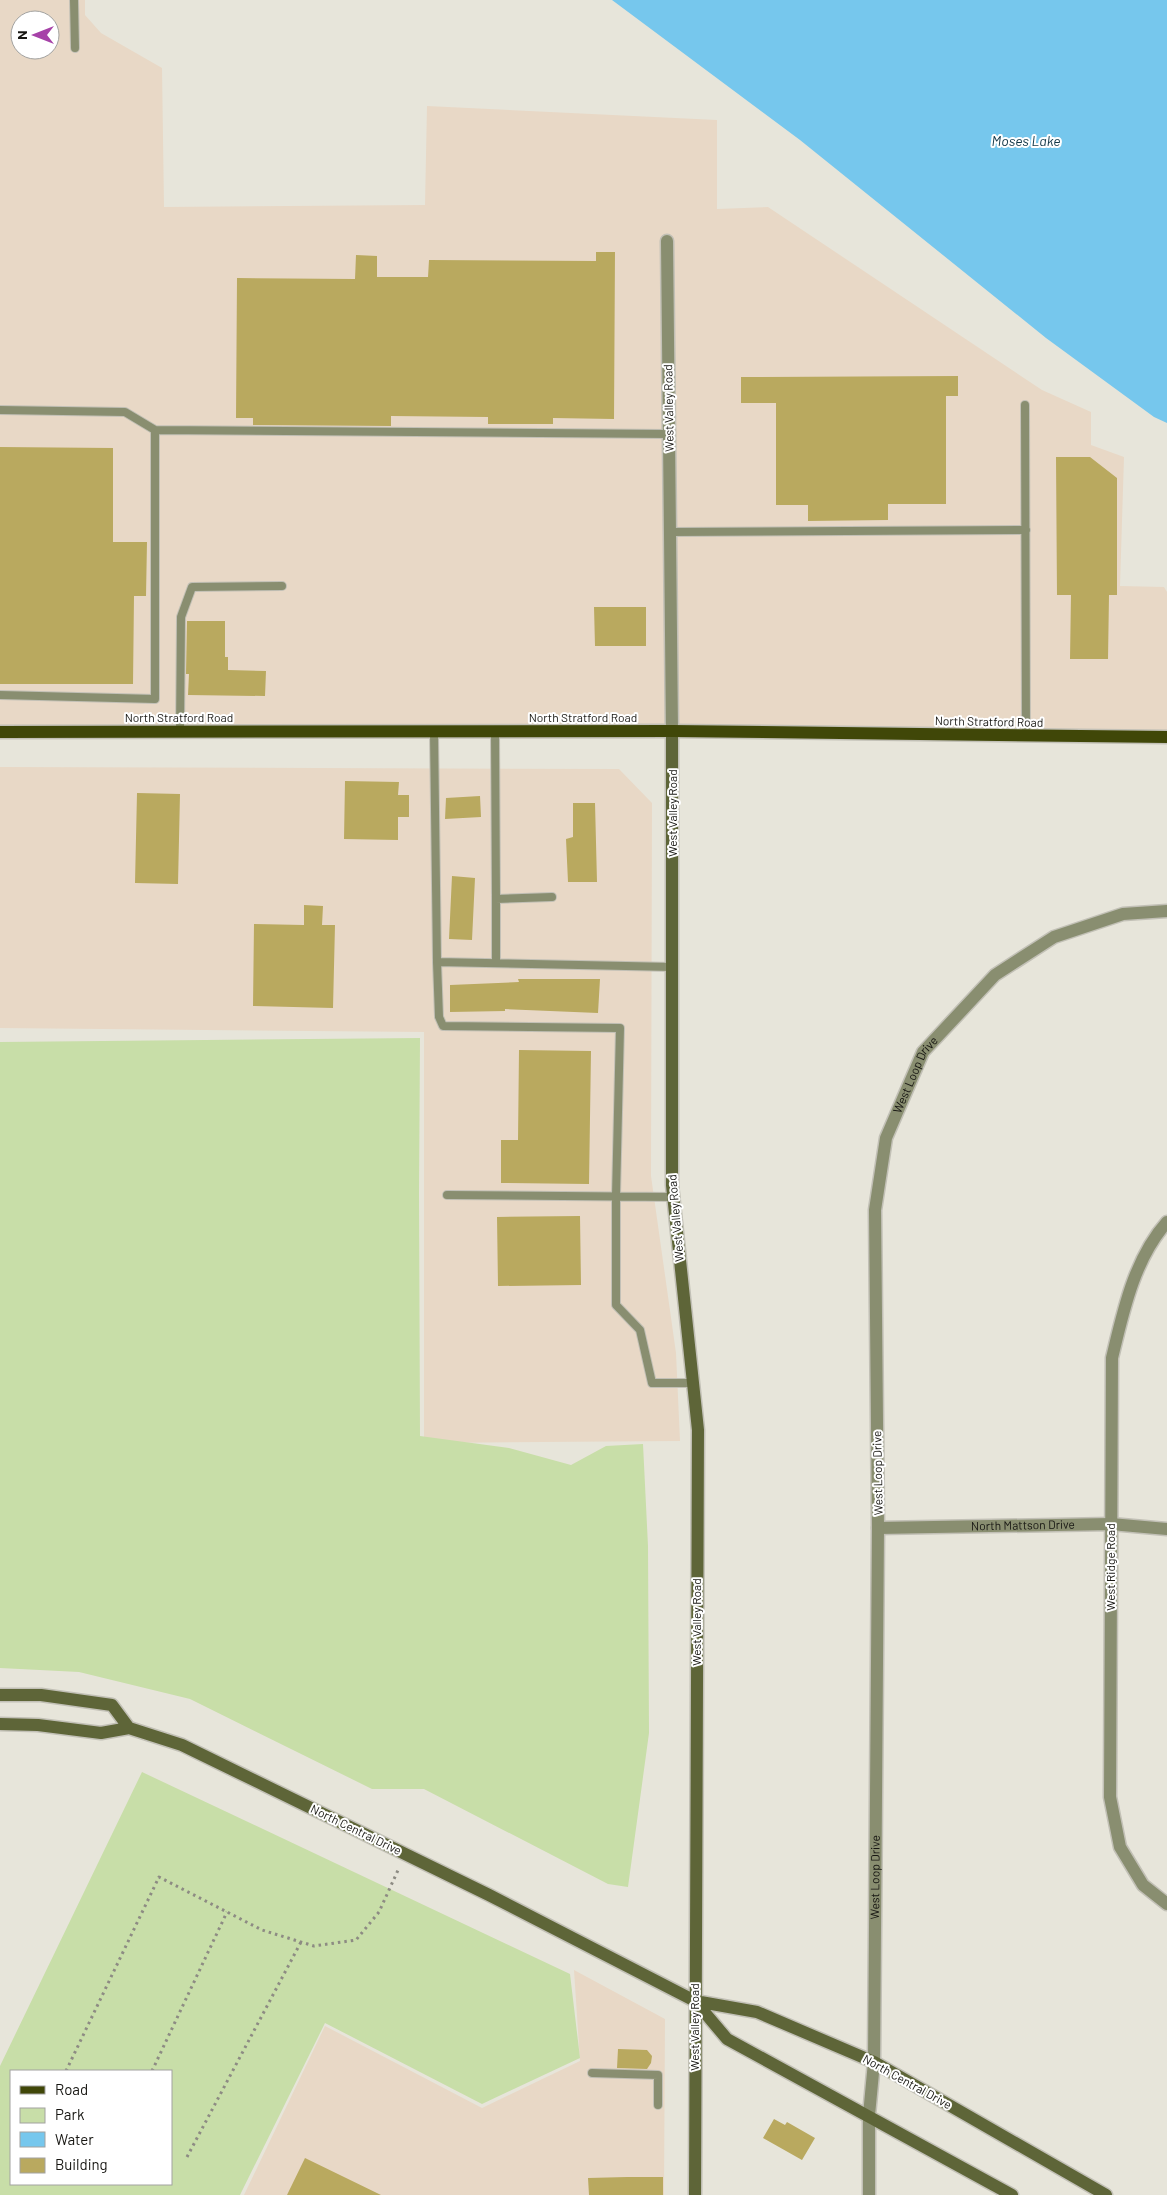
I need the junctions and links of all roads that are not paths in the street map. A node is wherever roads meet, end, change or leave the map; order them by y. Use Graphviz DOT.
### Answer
graph roads {
  1 [pos="74,0"];
  2 [pos="75,48"];
  3 [pos="667,240"];
  4 [pos="1025,405"];
  5 [pos="0,410"];
  6 [pos="155,430"];
  7 [pos="669,434"];
  8 [pos="1026,530"];
  9 [pos="670,532"];
  10 [pos="282,586"];
  11 [pos="0,695"];
  12 [pos="495,731"];
  13 [pos="672,731"];
  14 [pos="0,732"];
  15 [pos="180,732"];
  16 [pos="434,732"];
  17 [pos="1026,736"];
  18 [pos="1167,737"];
  19 [pos="552,898"];
  20 [pos="496,899"];
  21 [pos="1167,911"];
  22 [pos="437,962"];
  23 [pos="496,962"];
  24 [pos="673,967"];
  25 [pos="447,1195"];
  26 [pos="616,1196"];
  27 [pos="673,1197"];
  28 [pos="1167,1222"];
  29 [pos="693,1383"];
  30 [pos="1111,1524"];
  31 [pos="878,1528"];
  32 [pos="1167,1529"];
  33 [pos="0,1695"];
  34 [pos="0,1724"];
  35 [pos="129,1728"];
  36 [pos="1167,1904"];
  37 [pos="695,2001"];
  38 [pos="874,2062"];
  39 [pos="592,2073"];
  40 [pos="658,2105"];
  41 [pos="869,2115"];
  42 [pos="695,2195"];
  43 [pos="869,2195"];
  44 [pos="1012,2195"];
  45 [pos="1106,2195"];
  1 -- 2 [label="lane"];
  3 -- 7 [label="street, West Valley Road"];
  4 -- 8 [label="lane"];
  5 -- 6 [label="lane"];
  6 -- 7 [label="lane"];
  6 -- 11 [label="lane"];
  7 -- 9 [label="street, West Valley Road"];
  8 -- 9 [label="lane"];
  8 -- 17 [label="lane"];
  9 -- 13 [label="street, West Valley Road"];
  10 -- 15 [label="lane"];
  12 -- 13 [label="main road, North Stratford Road"];
  12 -- 16 [label="main road, North Stratford Road"];
  12 -- 20 [label="lane"];
  13 -- 17 [label="main road, North Stratford Road"];
  13 -- 24 [label="main road, West Valley Road"];
  14 -- 15 [label="main road, North Stratford Road"];
  15 -- 16 [label="main road, North Stratford Road"];
  16 -- 22 [label="lane"];
  17 -- 18 [label="main road, North Stratford Road"];
  19 -- 20 [label="lane"];
  20 -- 23 [label="lane"];
  21 -- 31 [label="street, West Loop Drive"];
  22 -- 23 [label="lane"];
  22 -- 26 [label="lane"];
  23 -- 24 [label="lane"];
  24 -- 27 [label="main road, West Valley Road"];
  25 -- 26 [label="lane"];
  26 -- 27 [label="lane"];
  26 -- 29 [label="lane"];
  27 -- 29 [label="main road, West Valley Road"];
  28 -- 30 [label="street, West Ridge Road"];
  29 -- 37 [label="main road, West Valley Road"];
  30 -- 31 [label="street, North Mattson Drive"];
  30 -- 32 [label="street, North Mattson Drive"];
  30 -- 36 [label="street, West Ridge Road"];
  31 -- 38 [label="street, West Loop Drive"];
  33 -- 35 [label="main road"];
  34 -- 35 [label="main road, North Central Drive"];
  35 -- 37 [label="main road, North Central Drive"];
  37 -- 38 [label="main road, North Central Drive"];
  37 -- 41 [label="main road, North Central Drive"];
  37 -- 42 [label="main road, West Valley Road"];
  38 -- 41 [label="street, West Loop Drive"];
  38 -- 45 [label="main road, North Central Drive"];
  39 -- 40 [label="lane"];
  41 -- 43 [label="street, West Loop Drive"];
  41 -- 44 [label="main road, North Central Drive"];
}
